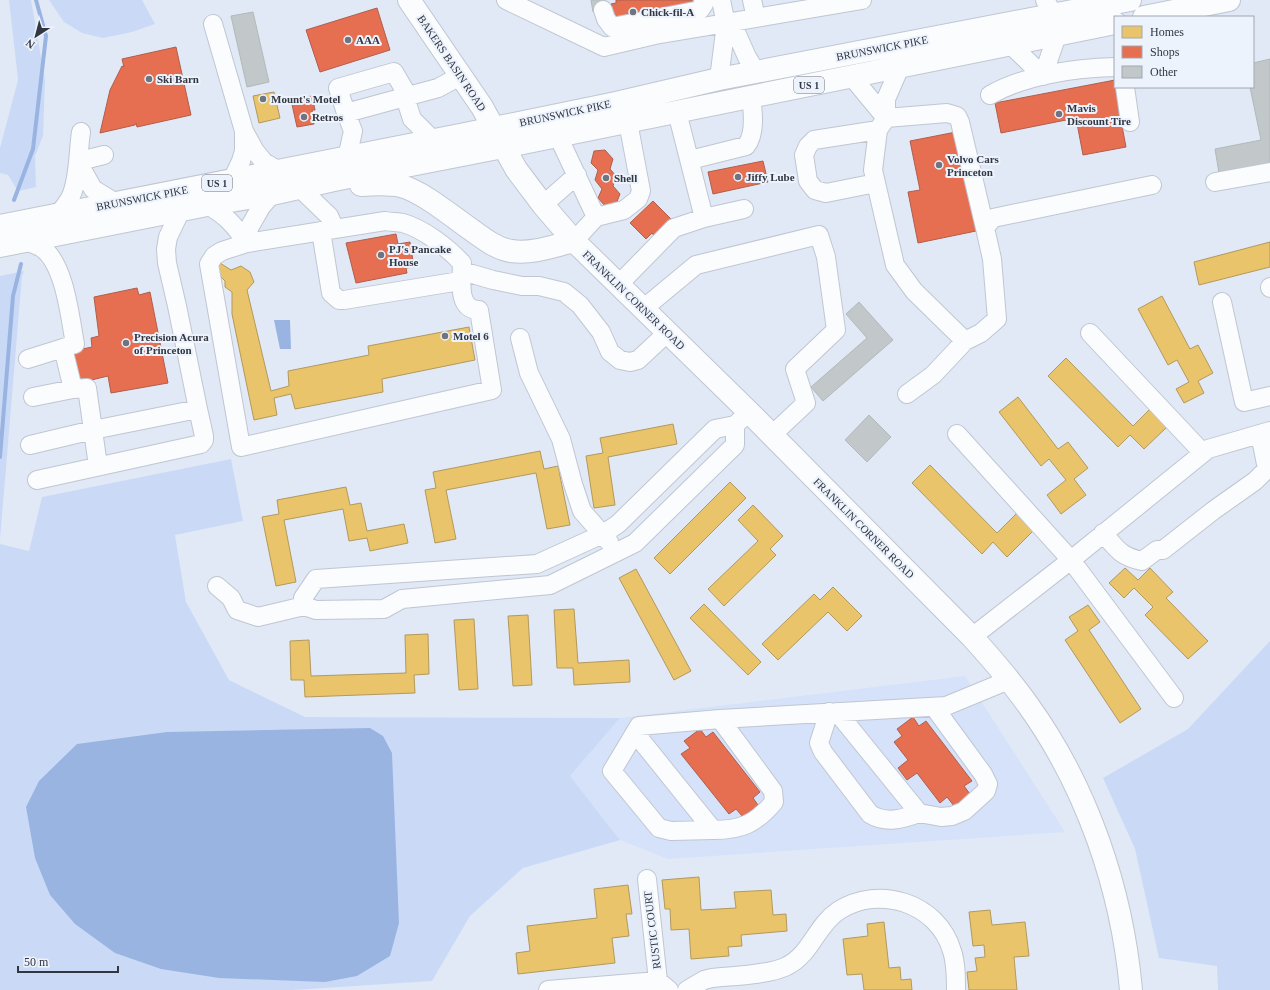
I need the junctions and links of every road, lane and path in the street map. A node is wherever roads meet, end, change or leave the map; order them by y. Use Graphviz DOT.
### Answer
graph roads {
  1 [pos="409,0"];
  2 [pos="506,0"];
  3 [pos="703,0"];
  4 [pos="721,0"];
  5 [pos="752,0"];
  6 [pos="862,0"];
  7 [pos="1130,0"];
  8 [pos="1229,0"];
  9 [pos="599,5"];
  10 [pos="1205,11"];
  11 [pos="1158,16"];
  12 [pos="1052,17"];
  13 [pos="756,18"];
  14 [pos="1114,23"];
  15 [pos="213,24"];
  16 [pos="726,24"];
  17 [pos="1010,44"];
  18 [pos="900,67"];
  19 [pos="1114,67"];
  20 [pos="756,72"];
  21 [pos="462,75"];
  22 [pos="1043,76"];
  23 [pos="852,77"];
  24 [pos="718,79"];
  25 [pos="1125,88"];
  26 [pos="990,95"];
  27 [pos="407,96"];
  28 [pos="750,97"];
  29 [pos="677,112"];
  30 [pos="346,113"];
  31 [pos="628,122"];
  32 [pos="1130,122"];
  33 [pos="882,124"];
  34 [pos="493,128"];
  35 [pos="244,131"];
  36 [pos="81,132"];
  37 [pos="558,136"];
  38 [pos="433,140"];
  39 [pos="503,147"];
  40 [pos="104,155"];
  41 [pos="347,158"];
  42 [pos="690,160"];
  43 [pos="79,164"];
  44 [pos="279,171"];
  45 [pos="1270,172"];
  46 [pos="577,175"];
  47 [pos="232,180"];
  48 [pos="1216,182"];
  49 [pos="876,183"];
  50 [pos="1152,185"];
  51 [pos="303,191"];
  52 [pos="272,194"];
  53 [pos="116,203"];
  54 [pos="207,205"];
  55 [pos="543,205"];
  56 [pos="744,209"];
  57 [pos="181,210"];
  58 [pos="58,215"];
  59 [pos="596,217"];
  60 [pos="704,218"];
  61 [pos="0,226"];
  62 [pos="985,228"];
  63 [pos="328,230"];
  64 [pos="25,241"];
  65 [pos="574,241"];
  66 [pos="248,244"];
  67 [pos="0,246"];
  68 [pos="461,276"];
  69 [pos="618,284"];
  70 [pos="1222,302"];
  71 [pos="644,309"];
  72 [pos="668,332"];
  73 [pos="1090,333"];
  74 [pos="520,338"];
  75 [pos="965,341"];
  76 [pos="63,348"];
  77 [pos="28,359"];
  78 [pos="73,389"];
  79 [pos="907,394"];
  80 [pos="1270,396"];
  81 [pos="33,397"];
  82 [pos="198,409"];
  83 [pos="742,418"];
  84 [pos="93,430"];
  85 [pos="1265,432"];
  86 [pos="958,434"];
  87 [pos="772,435"];
  88 [pos="30,445"];
  89 [pos="1203,453"];
  90 [pos="683,460"];
  91 [pos="98,466"];
  92 [pos="701,478"];
  93 [pos="37,480"];
  94 [pos="644,498"];
  95 [pos="662,517"];
  96 [pos="1103,533"];
  97 [pos="603,534"];
  98 [pos="618,552"];
  99 [pos="1071,560"];
  100 [pos="493,567"];
  101 [pos="408,573"];
  102 [pos="217,586"];
  103 [pos="493,590"];
  104 [pos="407,599"];
  105 [pos="304,606"];
  106 [pos="972,637"];
  107 [pos="1009,680"];
  108 [pos="1174,698"];
  109 [pos="934,707"];
  110 [pos="830,718"];
  111 [pos="720,719"];
  112 [pos="635,732"];
  113 [pos="919,812"];
  114 [pos="713,830"];
  115 [pos="647,880"];
  116 [pos="664,985"];
  117 [pos="548,990"];
  118 [pos="687,990"];
  119 [pos="956,990"];
  120 [pos="1131,990"];
  1 -- 21 [label="main road, BAKERS BASIN ROAD"];
  2 -- 16 [label="street"];
  3 -- 9 [label="street"];
  4 -- 16 [label="street"];
  5 -- 13 [label="street"];
  6 -- 13 [label="street"];
  7 -- 12 [label="main road, BRUNSWICK PIKE / US 1"];
  8 -- 10 [label="main road"];
  10 -- 11 [label="main road"];
  12 -- 14 [label="main road, BRUNSWICK PIKE / US 1"];
  12 -- 17 [label="main road, BRUNSWICK PIKE / US 1"];
  12 -- 20 [label="main road, BRUNSWICK PIKE / US 1"];
  12 -- 22 [label="street"];
  13 -- 16 [label="street"];
  15 -- 35 [label="street"];
  16 -- 20 [label="street"];
  16 -- 24 [label="street"];
  17 -- 18 [label="main road, BRUNSWICK PIKE / US 1"];
  17 -- 22 [label="street"];
  18 -- 23 [label="main road, BRUNSWICK PIKE / US 1"];
  18 -- 33 [label="street"];
  19 -- 22 [label="street"];
  20 -- 24 [label="main road, BRUNSWICK PIKE / US 1"];
  21 -- 27 [label="street"];
  21 -- 34 [label="main road, BAKERS BASIN ROAD"];
  22 -- 26 [label="street"];
  23 -- 28 [label="main road, BRUNSWICK PIKE / US 1"];
  23 -- 33 [label="street"];
  24 -- 34 [label="main road, BRUNSWICK PIKE / US 1"];
  25 -- 32 [label="street"];
  27 -- 30 [label="street"];
  27 -- 30 [label="street"];
  27 -- 38 [label="street"];
  28 -- 29 [label="main road, BRUNSWICK PIKE / US 1"];
  28 -- 42 [label="street"];
  29 -- 31 [label="main road, BRUNSWICK PIKE / US 1"];
  29 -- 42 [label="street"];
  30 -- 41 [label="street"];
  31 -- 37 [label="main road, BRUNSWICK PIKE / US 1"];
  31 -- 59 [label="street"];
  33 -- 49 [label="street"];
  33 -- 49 [label="street"];
  33 -- 62 [label="street"];
  34 -- 38 [label="main road, BRUNSWICK PIKE / US 1"];
  34 -- 39 [label="main road, FRANKLIN CORNER ROAD"];
  35 -- 44 [label="street"];
  35 -- 47 [label="street"];
  36 -- 43 [label="street"];
  37 -- 39 [label="main road, BRUNSWICK PIKE / US 1"];
  37 -- 46 [label="street"];
  38 -- 41 [label="main road, BRUNSWICK PIKE / US 1"];
  39 -- 52 [label="main road, BRUNSWICK PIKE / US 1"];
  39 -- 55 [label="main road, FRANKLIN CORNER ROAD"];
  40 -- 43 [label="street"];
  41 -- 44 [label="main road, BRUNSWICK PIKE / US 1"];
  42 -- 60 [label="street"];
  43 -- 53 [label="street"];
  43 -- 58 [label="street"];
  44 -- 47 [label="main road, BRUNSWICK PIKE / US 1"];
  45 -- 48 [label="street"];
  46 -- 55 [label="street"];
  46 -- 59 [label="street"];
  47 -- 53 [label="main road, BRUNSWICK PIKE / US 1"];
  49 -- 75 [label="street"];
  50 -- 62 [label="street"];
  51 -- 52 [label="main road"];
  51 -- 63 [label="street"];
  51 -- 65 [label="main road"];
  52 -- 54 [label="main road, BRUNSWICK PIKE / US 1"];
  52 -- 66 [label="street"];
  53 -- 58 [label="main road, BRUNSWICK PIKE / US 1"];
  54 -- 57 [label="main road, BRUNSWICK PIKE / US 1"];
  54 -- 66 [label="street"];
  55 -- 65 [label="main road, FRANKLIN CORNER ROAD"];
  56 -- 60 [label="street"];
  57 -- 64 [label="main road, BRUNSWICK PIKE / US 1"];
  57 -- 82 [label="street"];
  58 -- 61 [label="main road, BRUNSWICK PIKE / US 1"];
  59 -- 65 [label="street"];
  60 -- 69 [label="street"];
  62 -- 75 [label="street"];
  63 -- 66 [label="street"];
  63 -- 68 [label="street"];
  63 -- 68 [label="street"];
  64 -- 67 [label="main road, BRUNSWICK PIKE / US 1"];
  64 -- 76 [label="street"];
  65 -- 69 [label="main road, FRANKLIN CORNER ROAD"];
  66 -- 68 [label="street"];
  68 -- 72 [label="street"];
  69 -- 71 [label="main road, FRANKLIN CORNER ROAD"];
  70 -- 80 [label="street"];
  71 -- 72 [label="main road, FRANKLIN CORNER ROAD"];
  71 -- 87 [label="street"];
  72 -- 83 [label="main road, FRANKLIN CORNER ROAD"];
  73 -- 89 [label="street"];
  74 -- 97 [label="street"];
  75 -- 79 [label="street"];
  76 -- 77 [label="street"];
  76 -- 78 [label="street"];
  78 -- 81 [label="street"];
  78 -- 84 [label="street"];
  82 -- 84 [label="street"];
  82 -- 91 [label="street"];
  83 -- 87 [label="main road, FRANKLIN CORNER ROAD"];
  83 -- 90 [label="street"];
  83 -- 92 [label="street"];
  84 -- 88 [label="street"];
  84 -- 91 [label="street"];
  85 -- 89 [label="street"];
  85 -- 96 [label="street"];
  86 -- 99 [label="street"];
  87 -- 106 [label="main road, FRANKLIN CORNER ROAD"];
  89 -- 96 [label="street"];
  90 -- 92 [label="street"];
  90 -- 94 [label="street"];
  91 -- 93 [label="street"];
  92 -- 95 [label="street"];
  94 -- 95 [label="street"];
  94 -- 97 [label="street"];
  95 -- 98 [label="street"];
  96 -- 99 [label="street"];
  97 -- 98 [label="street"];
  97 -- 100 [label="street"];
  98 -- 103 [label="street"];
  99 -- 106 [label="street"];
  99 -- 108 [label="street"];
  100 -- 101 [label="street"];
  100 -- 103 [label="street"];
  101 -- 104 [label="street"];
  101 -- 105 [label="street"];
  102 -- 105 [label="street"];
  103 -- 104 [label="street"];
  104 -- 105 [label="street"];
  106 -- 107 [label="main road, FRANKLIN CORNER ROAD"];
  107 -- 109 [label="street"];
  107 -- 120 [label="main road, FRANKLIN CORNER ROAD"];
  109 -- 110 [label="street"];
  109 -- 113 [label="street"];
  110 -- 111 [label="street"];
  110 -- 113 [label="street"];
  110 -- 113 [label="street"];
  111 -- 112 [label="street"];
  111 -- 114 [label="street"];
  112 -- 114 [label="street"];
  112 -- 114 [label="street"];
  115 -- 116 [label="street, RUSTIC COURT"];
  116 -- 117 [label="street"];
  118 -- 119 [label="street"];
}
